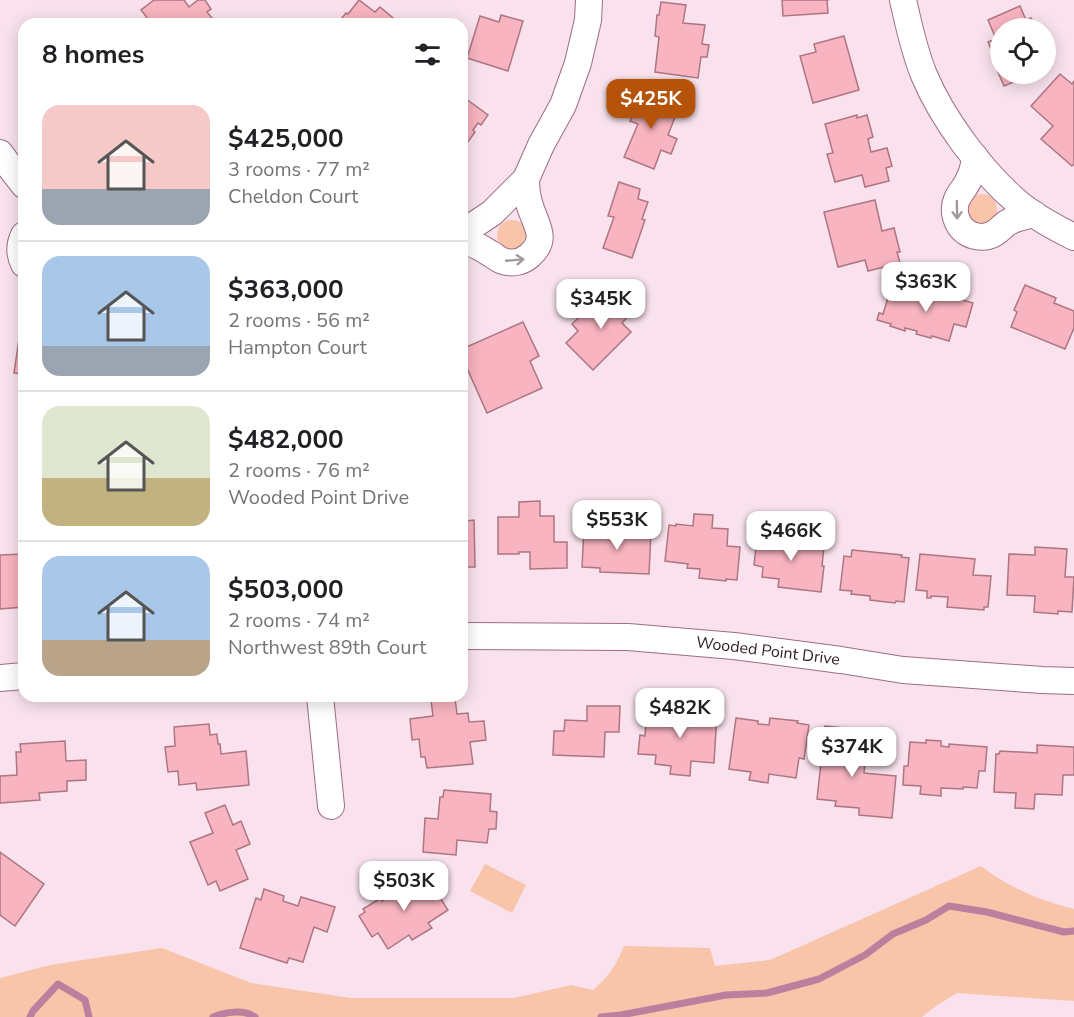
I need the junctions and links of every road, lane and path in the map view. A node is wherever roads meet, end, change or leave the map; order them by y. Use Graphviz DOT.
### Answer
graph roads {
  1 [pos="589,0"];
  2 [pos="903,0"];
  3 [pos="0,153"];
  4 [pos="975,157"];
  5 [pos="18,177"];
  6 [pos="526,179"];
  7 [pos="1034,214"];
  8 [pos="468,229"];
  9 [pos="1074,237"];
  10 [pos="468,242"];
  11 [pos="468,636"];
  12 [pos="18,676"];
  13 [pos="0,678"];
  14 [pos="1074,681"];
  15 [pos="321,702"];
  16 [pos="331,806"];
  1 -- 6 [label="street"];
  2 -- 4 [label="street"];
  3 -- 5 [label="street"];
  4 -- 7 [label="street"];
  4 -- 7 [label="street, one-way"];
  6 -- 8 [label="street"];
  10 -- 6 [label="street, one-way"];
  7 -- 9 [label="street"];
  11 -- 14 [label="street, Wooded Point Drive"];
  12 -- 13 [label="street"];
  15 -- 16 [label="street"];
}
